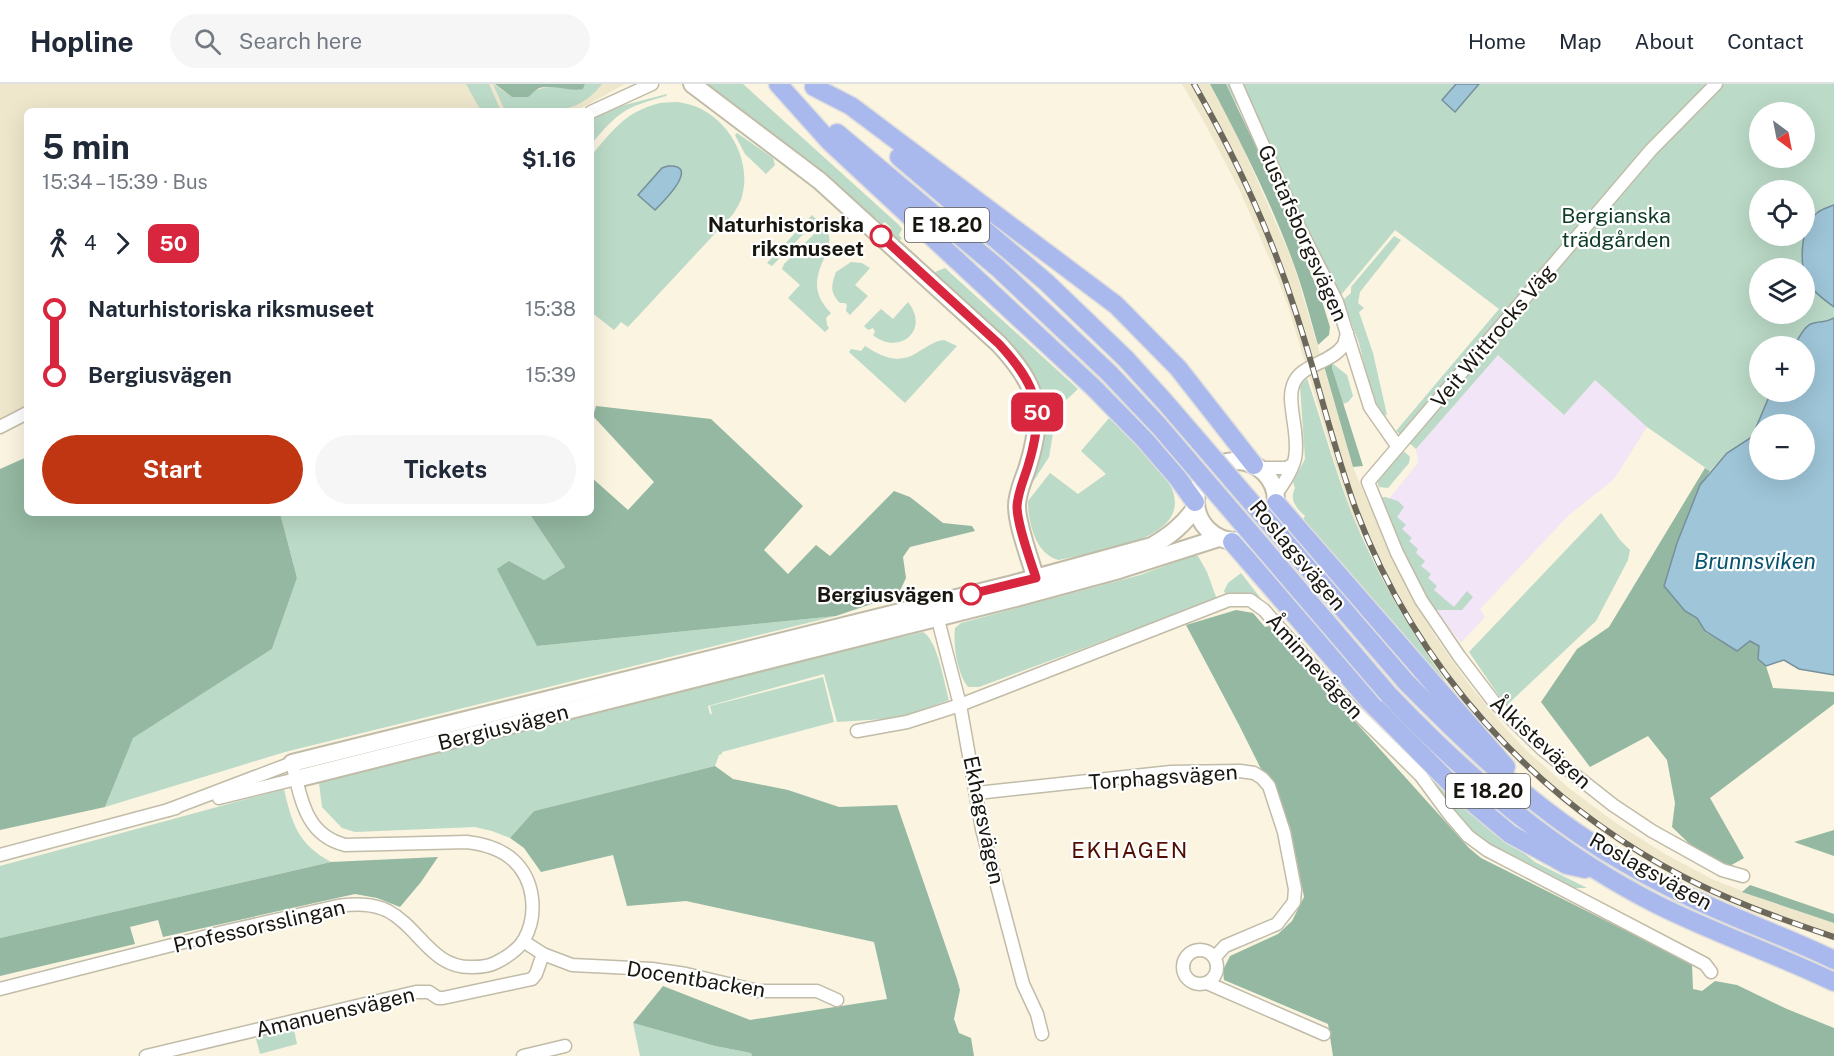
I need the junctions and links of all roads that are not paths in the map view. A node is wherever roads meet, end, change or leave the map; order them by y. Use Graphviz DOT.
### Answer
graph roads {
  1 [pos="652,84"];
  2 [pos="692,84"];
  3 [pos="778,84"];
  4 [pos="1236,84"];
  5 [pos="1716,84"];
  6 [pos="813,85"];
  7 [pos="594,110"];
  8 [pos="1347,333"];
  9 [pos="1332,356"];
  10 [pos="1356,361"];
  11 [pos="24,414"];
  12 [pos="0,427"];
  13 [pos="1398,447"];
  14 [pos="1292,465"];
  15 [pos="1256,466"];
  16 [pos="1368,482"];
  17 [pos="1276,499"];
  18 [pos="1195,505"];
  19 [pos="1225,540"];
  20 [pos="1038,585"];
  21 [pos="936,610"];
  22 [pos="960,705"];
  23 [pos="857,731"];
  24 [pos="294,771"];
  25 [pos="977,793"];
  26 [pos="1531,799"];
  27 [pos="0,855"];
  28 [pos="1600,872"];
  29 [pos="1743,876"];
  30 [pos="523,941"];
  31 [pos="543,954"];
  32 [pos="1215,957"];
  33 [pos="1834,960"];
  34 [pos="1711,972"];
  35 [pos="1834,982"];
  36 [pos="1208,983"];
  37 [pos="0,989"];
  38 [pos="837,1000"];
  39 [pos="1042,1034"];
  40 [pos="1324,1034"];
  41 [pos="565,1046"];
  42 [pos="146,1056"];
  43 [pos="523,1056"];
  1 -- 7 [label="street"];
  2 -- 20 [label="street"];
  3 -- 18 [label="main road"];
  3 -- 28 [label="main road, Roslagsvägen / E 18.20, bridge"];
  4 -- 8 [label="street, Gustafsborgsvägen"];
  5 -- 13 [label="street, Veit Wittrocks Väg"];
  6 -- 15 [label="main road"];
  6 -- 26 [label="main road, Roslagsvägen / E 18.20, bridge"];
  8 -- 9 [label="street"];
  8 -- 10 [label="street, Gustafsborgsvägen"];
  9 -- 10 [label="street"];
  9 -- 14 [label="street"];
  10 -- 13 [label="street, Gustafsborgsvägen"];
  11 -- 12 [label="street"];
  13 -- 16 [label="street, Veit Wittrocks Väg"];
  14 -- 15 [label="street"];
  14 -- 17 [label="street"];
  15 -- 17 [label="street"];
  15 -- 18 [label="street"];
  16 -- 29 [label="street, Ålkistevägen"];
  17 -- 19 [label="street"];
  17 -- 26 [label="main road"];
  18 -- 19 [label="street"];
  18 -- 20 [label="street, Bergiusvägen"];
  19 -- 20 [label="street, Bergiusvägen"];
  19 -- 28 [label="main road"];
  20 -- 21 [label="street, Bergiusvägen"];
  21 -- 22 [label="street, Ekhagsvägen"];
  21 -- 24 [label="street, Bergiusvägen"];
  22 -- 23 [label="street, Åminnevägen"];
  22 -- 25 [label="street, Ekhagsvägen"];
  22 -- 34 [label="street, Åminnevägen"];
  24 -- 27 [label="street, Bergiusvägen"];
  24 -- 30 [label="street"];
  25 -- 32 [label="street, Torphagsvägen"];
  25 -- 39 [label="street, Ekhagsvägen"];
  26 -- 33 [label="main road, Roslagsvägen / E 18.20"];
  28 -- 35 [label="main road, Roslagsvägen / E 18.20"];
  30 -- 31 [label="street, Docentbacken"];
  30 -- 37 [label="street, Professorsslingan"];
  31 -- 38 [label="street, Docentbacken"];
  31 -- 42 [label="street, Amanuensvägen"];
  32 -- 36 [label="street"];
  32 -- 36 [label="street"];
  36 -- 40 [label="street"];
  41 -- 43 [label="street"];
}
